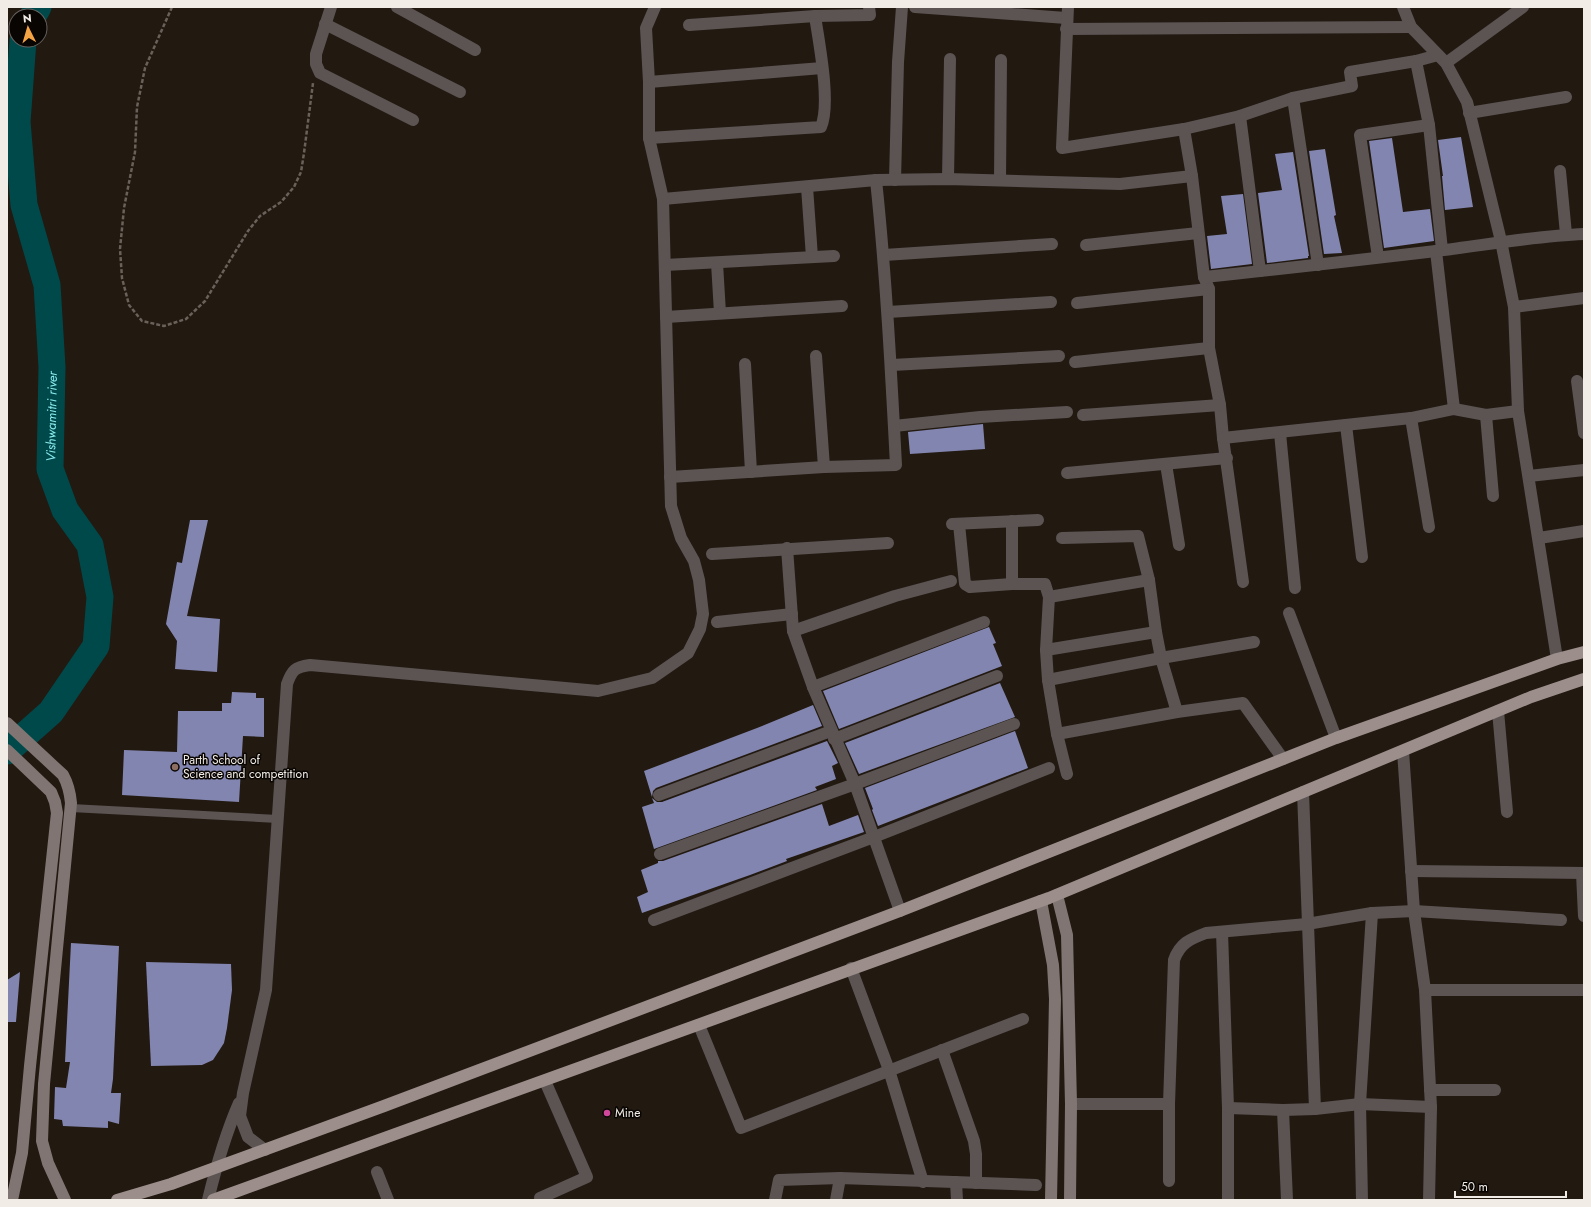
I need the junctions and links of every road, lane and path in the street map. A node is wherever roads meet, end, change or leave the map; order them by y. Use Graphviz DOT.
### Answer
graph roads {
  1 [pos="172,7"];
  2 [pos="331,7"];
  3 [pos="397,7"];
  4 [pos="655,7"];
  5 [pos="869,7"];
  6 [pos="902,7"];
  7 [pos="915,7"];
  8 [pos="1403,7"];
  9 [pos="1523,7"];
  10 [pos="951,8"];
  11 [pos="815,16"];
  12 [pos="1067,18"];
  13 [pos="325,24"];
  14 [pos="689,25"];
  15 [pos="1411,27"];
  16 [pos="474,50"];
  17 [pos="950,59"];
  18 [pos="1442,59"];
  19 [pos="1001,60"];
  20 [pos="1416,61"];
  21 [pos="316,64"];
  22 [pos="822,68"];
  23 [pos="649,82"];
  24 [pos="460,92"];
  25 [pos="1566,97"];
  26 [pos="1293,98"];
  27 [pos="1469,113"];
  28 [pos="1240,116"];
  29 [pos="413,120"];
  30 [pos="1429,125"];
  31 [pos="1184,129"];
  32 [pos="649,138"];
  33 [pos="1560,172"];
  34 [pos="1192,176"];
  35 [pos="948,179"];
  36 [pos="876,180"];
  37 [pos="895,180"];
  38 [pos="1000,180"];
  39 [pos="806,187"];
  40 [pos="663,199"];
  41 [pos="1198,233"];
  42 [pos="1566,234"];
  43 [pos="1584,234"];
  44 [pos="1501,241"];
  45 [pos="1052,244"];
  46 [pos="1086,245"];
  47 [pos="1439,251"];
  48 [pos="834,256"];
  49 [pos="884,256"];
  50 [pos="812,257"];
  51 [pos="1378,258"];
  52 [pos="717,262"];
  53 [pos="665,265"];
  54 [pos="1318,265"];
  55 [pos="1260,272"];
  56 [pos="1206,283"];
  57 [pos="1584,298"];
  58 [pos="1052,302"];
  59 [pos="1077,303"];
  60 [pos="842,306"];
  61 [pos="1514,307"];
  62 [pos="888,312"];
  63 [pos="720,313"];
  64 [pos="666,317"];
  65 [pos="1209,348"];
  66 [pos="816,356"];
  67 [pos="1060,356"];
  68 [pos="1075,362"];
  69 [pos="745,364"];
  70 [pos="892,365"];
  71 [pos="1577,381"];
  72 [pos="1220,405"];
  73 [pos="1454,409"];
  74 [pos="1518,411"];
  75 [pos="1067,412"];
  76 [pos="1083,415"];
  77 [pos="1486,415"];
  78 [pos="1411,418"];
  79 [pos="1346,425"];
  80 [pos="894,426"];
  81 [pos="1280,433"];
  82 [pos="1584,433"];
  83 [pos="1223,438"];
  84 [pos="1227,458"];
  85 [pos="1166,464"];
  86 [pos="824,467"];
  87 [pos="1584,470"];
  88 [pos="751,472"];
  89 [pos="1067,473"];
  90 [pos="1529,476"];
  91 [pos="670,477"];
  92 [pos="1493,496"];
  93 [pos="1038,520"];
  94 [pos="1012,521"];
  95 [pos="1429,527"];
  96 [pos="1584,531"];
  97 [pos="1062,538"];
  98 [pos="1539,538"];
  99 [pos="888,543"];
  100 [pos="1179,545"];
  101 [pos="787,548"];
  102 [pos="712,554"];
  103 [pos="1362,557"];
  104 [pos="1149,580"];
  105 [pos="952,581"];
  106 [pos="1243,582"];
  107 [pos="1012,584"];
  108 [pos="1295,588"];
  109 [pos="1049,596"];
  110 [pos="1289,613"];
  111 [pos="792,614"];
  112 [pos="717,622"];
  113 [pos="984,622"];
  114 [pos="793,631"];
  115 [pos="1156,632"];
  116 [pos="1254,642"];
  117 [pos="1046,650"];
  118 [pos="1584,652"];
  119 [pos="1161,658"];
  120 [pos="1557,659"];
  121 [pos="997,676"];
  122 [pos="1584,679"];
  123 [pos="1048,680"];
  124 [pos="813,687"];
  125 [pos="1498,711"];
  126 [pos="1177,712"];
  127 [pos="7,722"];
  128 [pos="1014,724"];
  129 [pos="1057,734"];
  130 [pos="833,735"];
  131 [pos="1336,738"];
  132 [pos="7,750"];
  133 [pos="1403,751"];
  134 [pos="1283,759"];
  135 [pos="1049,768"];
  136 [pos="1067,774"];
  137 [pos="855,784"];
  138 [pos="1303,792"];
  139 [pos="659,795"];
  140 [pos="71,808"];
  141 [pos="1507,812"];
  142 [pos="278,819"];
  143 [pos="874,837"];
  144 [pos="660,854"];
  145 [pos="1411,871"];
  146 [pos="1583,873"];
  147 [pos="1057,895"];
  148 [pos="1041,901"];
  149 [pos="900,911"];
  150 [pos="1414,911"];
  151 [pos="1372,914"];
  152 [pos="1584,916"];
  153 [pos="654,920"];
  154 [pos="1561,920"];
  155 [pos="1308,924"];
  156 [pos="1222,932"];
  157 [pos="851,968"];
  158 [pos="1425,990"];
  159 [pos="1584,990"];
  160 [pos="1023,1019"];
  161 [pos="699,1025"];
  162 [pos="942,1050"];
  163 [pos="889,1070"];
  164 [pos="545,1080"];
  165 [pos="1430,1090"];
  166 [pos="1495,1090"];
  167 [pos="243,1093"];
  168 [pos="1071,1104"];
  169 [pos="1170,1104"];
  170 [pos="1360,1104"];
  171 [pos="1431,1107"];
  172 [pos="1228,1108"];
  173 [pos="1315,1109"];
  174 [pos="1283,1110"];
  175 [pos="265,1150"];
  176 [pos="216,1168"];
  177 [pos="377,1172"];
  178 [pos="840,1178"];
  179 [pos="1169,1181"];
  180 [pos="923,1182"];
  181 [pos="956,1182"];
  182 [pos="976,1183"];
  183 [pos="1036,1185"];
  184 [pos="540,1198"];
  185 [pos="12,1200"];
  186 [pos="65,1200"];
  187 [pos="117,1200"];
  188 [pos="208,1200"];
  189 [pos="213,1200"];
  190 [pos="388,1200"];
  191 [pos="775,1200"];
  192 [pos="836,1200"];
  193 [pos="957,1200"];
  194 [pos="1051,1200"];
  195 [pos="1070,1200"];
  196 [pos="1228,1200"];
  197 [pos="1287,1200"];
  198 [pos="1362,1200"];
  199 [pos="1429,1200"];
  1 -- 21 [label="path"];
  2 -- 13 [label="street"];
  3 -- 16 [label="street"];
  4 -- 23 [label="street"];
  5 -- 11 [label="street"];
  6 -- 37 [label="street"];
  7 -- 10 [label="street"];
  8 -- 15 [label="street"];
  9 -- 18 [label="street"];
  10 -- 12 [label="street"];
  11 -- 14 [label="street"];
  11 -- 22 [label="street"];
  12 -- 15 [label="street"];
  12 -- 31 [label="street"];
  13 -- 21 [label="street"];
  13 -- 24 [label="street"];
  15 -- 18 [label="street"];
  17 -- 35 [label="street"];
  18 -- 20 [label="street"];
  18 -- 27 [label="street"];
  19 -- 38 [label="street"];
  20 -- 26 [label="street"];
  20 -- 30 [label="street"];
  21 -- 29 [label="street"];
  22 -- 23 [label="street"];
  22 -- 32 [label="street"];
  23 -- 32 [label="street"];
  25 -- 27 [label="street"];
  26 -- 28 [label="street"];
  26 -- 54 [label="street"];
  27 -- 44 [label="street"];
  28 -- 31 [label="street"];
  28 -- 55 [label="street"];
  30 -- 47 [label="street"];
  30 -- 51 [label="street"];
  31 -- 34 [label="street"];
  32 -- 40 [label="street"];
  33 -- 42 [label="street"];
  34 -- 38 [label="street"];
  34 -- 41 [label="street"];
  35 -- 37 [label="street"];
  35 -- 38 [label="street"];
  36 -- 37 [label="street"];
  36 -- 39 [label="street"];
  36 -- 49 [label="street"];
  39 -- 40 [label="street"];
  39 -- 50 [label="street"];
  40 -- 53 [label="street"];
  41 -- 46 [label="street"];
  41 -- 56 [label="street"];
  42 -- 43 [label="street"];
  42 -- 44 [label="street"];
  44 -- 47 [label="street"];
  44 -- 61 [label="street"];
  45 -- 49 [label="street"];
  47 -- 51 [label="street"];
  47 -- 73 [label="street"];
  48 -- 50 [label="street"];
  49 -- 62 [label="street"];
  50 -- 52 [label="street"];
  51 -- 54 [label="street"];
  52 -- 53 [label="street"];
  52 -- 63 [label="street"];
  53 -- 64 [label="street"];
  54 -- 55 [label="street"];
  55 -- 56 [label="street"];
  56 -- 59 [label="street"];
  56 -- 65 [label="street"];
  57 -- 61 [label="street"];
  58 -- 62 [label="street"];
  60 -- 63 [label="street"];
  61 -- 74 [label="street"];
  62 -- 70 [label="street"];
  63 -- 64 [label="street"];
  64 -- 91 [label="street"];
  65 -- 68 [label="street"];
  65 -- 72 [label="street"];
  66 -- 86 [label="street"];
  67 -- 70 [label="street"];
  69 -- 88 [label="street"];
  70 -- 80 [label="street"];
  71 -- 82 [label="street"];
  72 -- 76 [label="street"];
  72 -- 83 [label="street"];
  73 -- 77 [label="street"];
  73 -- 78 [label="street"];
  74 -- 77 [label="street"];
  74 -- 90 [label="street"];
  75 -- 80 [label="street"];
  77 -- 92 [label="street"];
  78 -- 79 [label="street"];
  78 -- 95 [label="street"];
  79 -- 81 [label="street"];
  79 -- 103 [label="street"];
  80 -- 86 [label="street"];
  81 -- 83 [label="street"];
  81 -- 108 [label="street"];
  83 -- 84 [label="street"];
  84 -- 85 [label="street"];
  84 -- 106 [label="street"];
  85 -- 89 [label="street"];
  85 -- 100 [label="street"];
  86 -- 88 [label="street"];
  87 -- 90 [label="street"];
  88 -- 91 [label="street"];
  90 -- 98 [label="street"];
  91 -- 142 [label="street"];
  93 -- 94 [label="street"];
  94 -- 107 [label="street"];
  94 -- 107 [label="street"];
  96 -- 98 [label="street"];
  97 -- 104 [label="street"];
  98 -- 120 [label="street"];
  99 -- 101 [label="street"];
  101 -- 102 [label="street"];
  101 -- 111 [label="street"];
  104 -- 109 [label="street"];
  104 -- 115 [label="street"];
  105 -- 114 [label="street"];
  107 -- 109 [label="street"];
  109 -- 117 [label="street"];
  110 -- 131 [label="street"];
  111 -- 112 [label="street"];
  111 -- 114 [label="street"];
  113 -- 124 [label="street"];
  114 -- 124 [label="street"];
  115 -- 117 [label="street"];
  115 -- 119 [label="street"];
  116 -- 119 [label="street"];
  117 -- 123 [label="street"];
  118 -- 120 [label="main road"];
  119 -- 123 [label="street"];
  119 -- 126 [label="street"];
  120 -- 131 [label="main road"];
  121 -- 130 [label="street"];
  122 -- 125 [label="main road"];
  123 -- 129 [label="street"];
  124 -- 130 [label="street"];
  125 -- 133 [label="main road"];
  125 -- 141 [label="street"];
  126 -- 129 [label="street"];
  126 -- 134 [label="street"];
  127 -- 140 [label="main road"];
  128 -- 137 [label="street"];
  129 -- 136 [label="street"];
  130 -- 137 [label="street"];
  130 -- 139 [label="street"];
  131 -- 134 [label="main road"];
  132 -- 185 [label="main road"];
  133 -- 138 [label="main road"];
  133 -- 145 [label="street"];
  134 -- 149 [label="main road"];
  135 -- 143 [label="street"];
  137 -- 143 [label="street"];
  137 -- 144 [label="street"];
  138 -- 147 [label="main road"];
  138 -- 155 [label="street"];
  140 -- 142 [label="lane"];
  140 -- 186 [label="main road"];
  142 -- 167 [label="street"];
  143 -- 149 [label="street"];
  143 -- 153 [label="street"];
  145 -- 146 [label="street"];
  145 -- 150 [label="street"];
  146 -- 152 [label="street"];
  147 -- 148 [label="main road"];
  147 -- 168 [label="main road"];
  148 -- 157 [label="main road"];
  148 -- 194 [label="main road"];
  149 -- 175 [label="main road"];
  150 -- 151 [label="street"];
  150 -- 154 [label="street"];
  150 -- 158 [label="street"];
  151 -- 155 [label="street"];
  151 -- 170 [label="street"];
  155 -- 156 [label="street"];
  155 -- 173 [label="street"];
  156 -- 169 [label="street"];
  156 -- 172 [label="street"];
  157 -- 161 [label="main road"];
  157 -- 163 [label="street"];
  158 -- 159 [label="street"];
  158 -- 165 [label="street"];
  160 -- 162 [label="street"];
  161 -- 163 [label="street"];
  161 -- 164 [label="main road"];
  162 -- 163 [label="street"];
  162 -- 182 [label="street"];
  163 -- 180 [label="street"];
  164 -- 184 [label="street"];
  164 -- 189 [label="main road"];
  165 -- 166 [label="street"];
  165 -- 171 [label="street"];
  167 -- 175 [label="street"];
  167 -- 176 [label="street"];
  168 -- 169 [label="street"];
  168 -- 195 [label="main road"];
  169 -- 179 [label="street"];
  170 -- 171 [label="street"];
  170 -- 173 [label="street"];
  170 -- 198 [label="street"];
  171 -- 199 [label="street"];
  172 -- 174 [label="street"];
  172 -- 196 [label="street"];
  173 -- 174 [label="street"];
  174 -- 197 [label="street"];
  175 -- 176 [label="main road"];
  176 -- 187 [label="main road"];
  176 -- 188 [label="street"];
  177 -- 190 [label="street"];
  178 -- 180 [label="street"];
  178 -- 191 [label="street"];
  178 -- 192 [label="street"];
  180 -- 181 [label="street"];
  181 -- 182 [label="street"];
  181 -- 193 [label="street"];
  182 -- 183 [label="street"];
}
